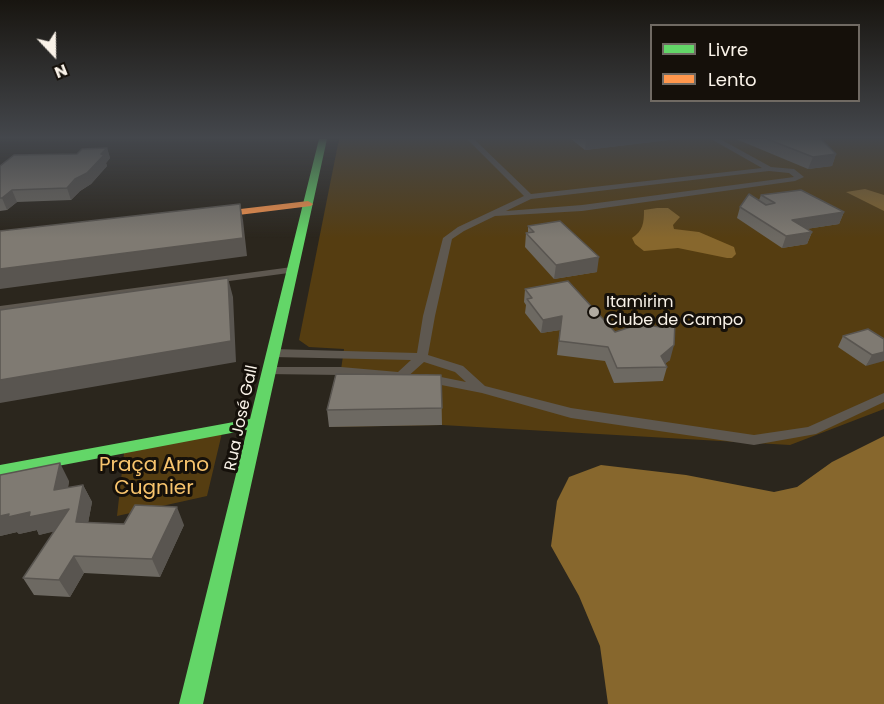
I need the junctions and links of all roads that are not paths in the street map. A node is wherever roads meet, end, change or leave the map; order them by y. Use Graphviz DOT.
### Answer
graph roads {
  1 [pos="315,172"];
  2 [pos="503,172"];
  3 [pos="745,172"];
  4 [pos="792,172"];
  5 [pos="530,198"];
  6 [pos="308,204"];
  7 [pos="497,214"];
  8 [pos="190,218"];
  9 [pos="292,270"];
  10 [pos="0,309"];
  11 [pos="273,353"];
  12 [pos="422,357"];
  13 [pos="269,371"];
  14 [pos="401,376"];
  15 [pos="482,389"];
  16 [pos="884,397"];
  17 [pos="258,423"];
  18 [pos="0,471"];
  19 [pos="191,704"];
  1 -- 6 [label="main road, Rua José Gall"];
  2 -- 5 [label="lane"];
  3 -- 5 [label="lane"];
  4 -- 7 [label="lane"];
  5 -- 7 [label="lane"];
  6 -- 8 [label="main road"];
  6 -- 9 [label="main road, Rua José Gall"];
  7 -- 12 [label="lane"];
  9 -- 10 [label="lane"];
  9 -- 11 [label="main road, Rua José Gall"];
  11 -- 12 [label="lane"];
  11 -- 13 [label="main road, Rua José Gall"];
  12 -- 14 [label="lane"];
  12 -- 15 [label="lane"];
  13 -- 14 [label="lane"];
  13 -- 17 [label="main road, Rua José Gall"];
  14 -- 15 [label="lane"];
  15 -- 16 [label="lane"];
  17 -- 18 [label="main road"];
  17 -- 19 [label="main road, Rua José Gall"];
}
